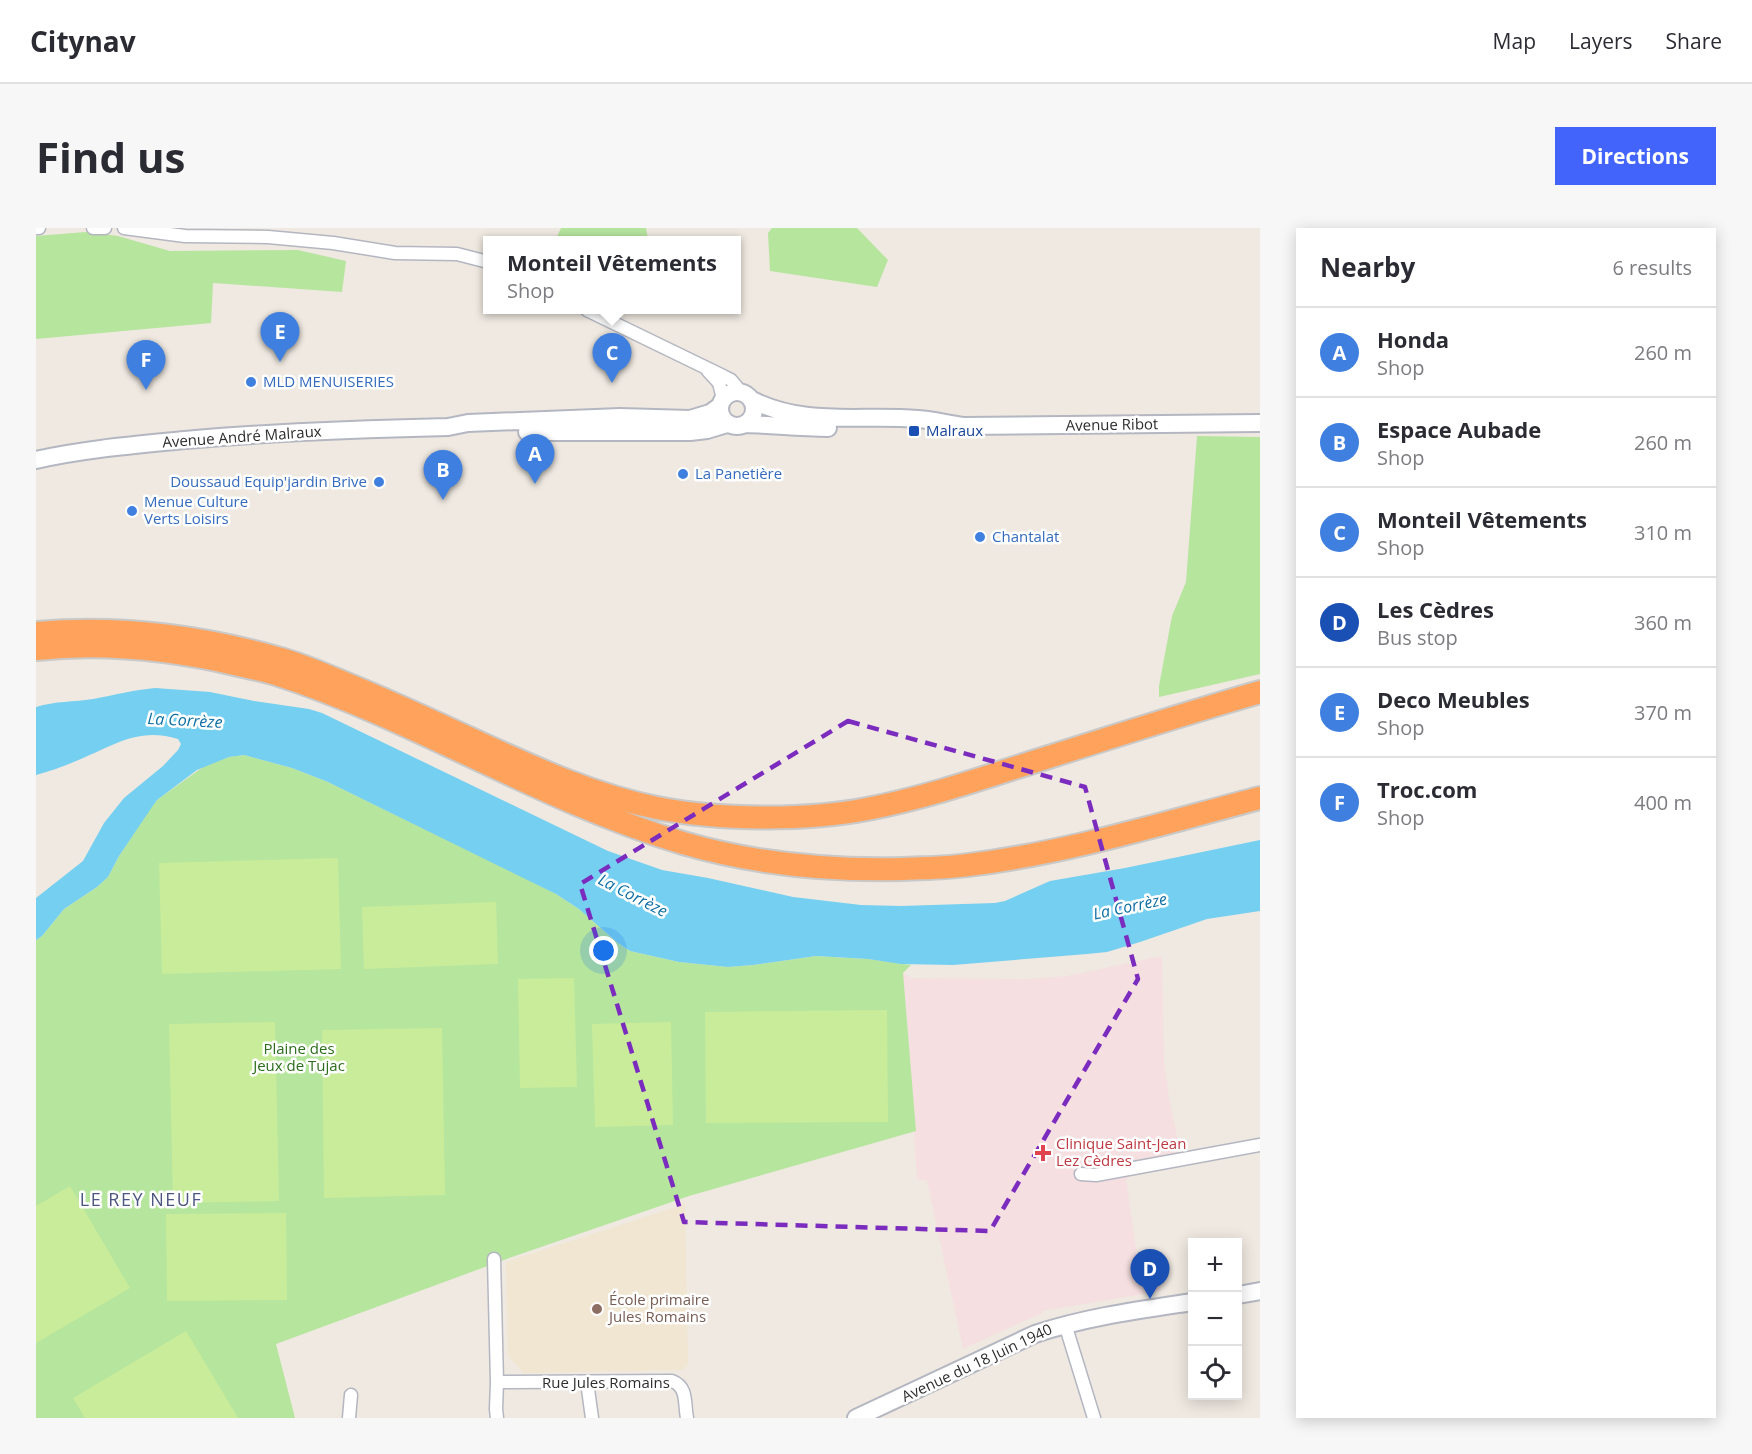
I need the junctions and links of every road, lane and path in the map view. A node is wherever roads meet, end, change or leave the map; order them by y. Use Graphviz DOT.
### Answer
graph roads {
  1 [pos="93,228"];
  2 [pos="105,228"];
  3 [pos="124,228"];
  4 [pos="483,261"];
  5 [pos="597,314"];
  6 [pos="705,368"];
  7 [pos="746,396"];
  8 [pos="721,402"];
  9 [pos="1260,423"];
  10 [pos="727,424"];
  11 [pos="746,424"];
  12 [pos="964,426"];
  13 [pos="448,427"];
  14 [pos="36,460"];
  15 [pos="36,633"];
  16 [pos="36,650"];
  17 [pos="1260,692"];
  18 [pos="1260,798"];
  19 [pos="1260,1145"];
  20 [pos="1081,1174"];
  21 [pos="494,1259"];
  22 [pos="1260,1291"];
  23 [pos="1242,1294"];
  24 [pos="1188,1303"];
  25 [pos="1065,1324"];
  26 [pos="497,1382"];
  27 [pos="587,1382"];
  28 [pos="351,1395"];
  29 [pos="349,1418"];
  30 [pos="497,1418"];
  31 [pos="592,1418"];
  32 [pos="687,1418"];
  33 [pos="856,1418"];
  34 [pos="1094,1418"];
  1 -- 2 [label="street"];
  3 -- 4 [label="street"];
  5 -- 6 [label="street"];
  6 -- 7 [label="street"];
  6 -- 8 [label="street"];
  7 -- 8 [label="street"];
  7 -- 11 [label="street"];
  7 -- 12 [label="street, Avenue Ribot"];
  8 -- 10 [label="street"];
  8 -- 13 [label="street, Avenue André Malraux"];
  9 -- 12 [label="street, Avenue Ribot"];
  10 -- 11 [label="street"];
  10 -- 13 [label="street, Avenue André Malraux"];
  11 -- 12 [label="street, Avenue Ribot"];
  13 -- 14 [label="street, Avenue André Malraux"];
  15 -- 17 [label="highway"];
  16 -- 18 [label="highway"];
  19 -- 20 [label="street"];
  21 -- 26 [label="street"];
  22 -- 23 [label="street"];
  24 -- 25 [label="street, Avenue du 18 Juin 1940"];
  25 -- 33 [label="street, Avenue du 18 Juin 1940"];
  25 -- 34 [label="street"];
  26 -- 27 [label="street, Rue Jules Romains"];
  26 -- 30 [label="street"];
  27 -- 31 [label="street"];
  27 -- 32 [label="street, Rue Jules Romains"];
  28 -- 29 [label="street"];
}
